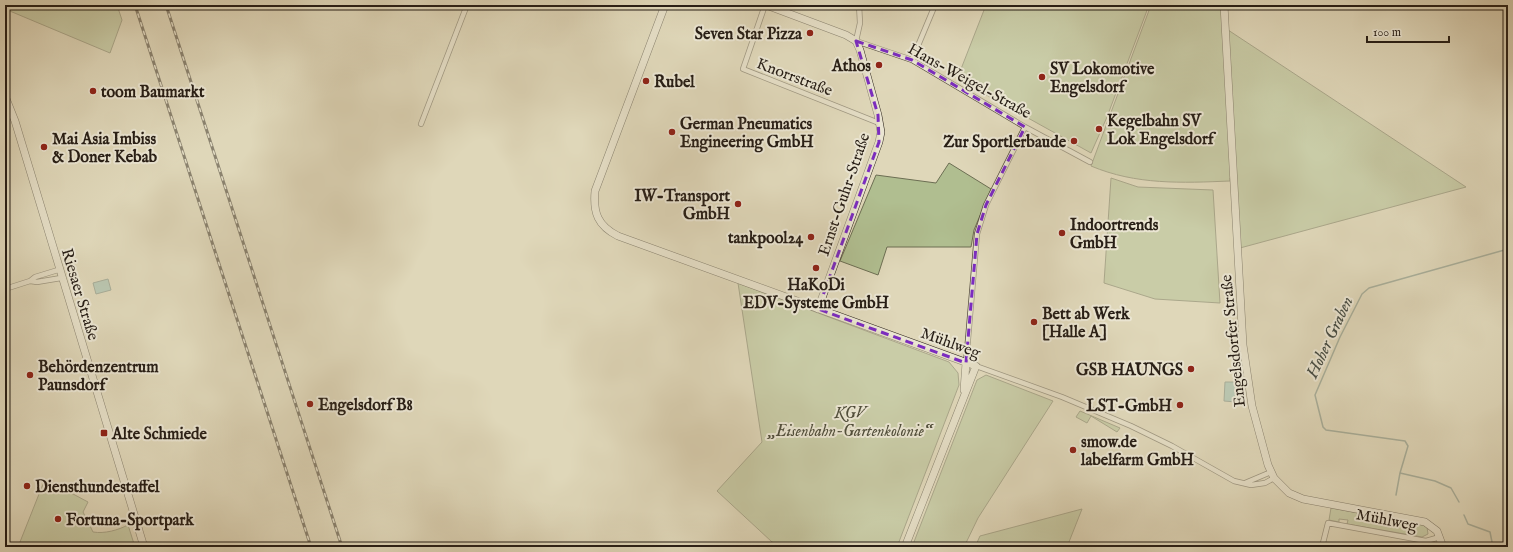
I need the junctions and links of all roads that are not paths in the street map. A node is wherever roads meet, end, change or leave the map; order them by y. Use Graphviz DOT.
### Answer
graph roads {
  1 [pos="467,5"];
  2 [pos="666,5"];
  3 [pos="766,5"];
  4 [pos="859,5"];
  5 [pos="934,5"];
  6 [pos="1224,5"];
  7 [pos="856,41"];
  8 [pos="912,60"];
  9 [pos="5,96"];
  10 [pos="879,122"];
  11 [pos="421,124"];
  12 [pos="1025,127"];
  13 [pos="1090,162"];
  14 [pos="58,270"];
  15 [pos="61,278"];
  16 [pos="30,281"];
  17 [pos="5,289"];
  18 [pos="818,309"];
  19 [pos="966,363"];
  20 [pos="976,366"];
  21 [pos="961,404"];
  22 [pos="1273,475"];
  23 [pos="1440,537"];
  24 [pos="144,547"];
  25 [pos="905,547"];
  26 [pos="1322,547"];
  27 [pos="1443,547"];
  1 -- 11 [label="street"];
  2 -- 18 [label="street, Mühlweg"];
  3 -- 7 [label="street, Hans-Weigel-Straße"];
  3 -- 10 [label="street, Knorrstraße"];
  4 -- 7 [label="street"];
  5 -- 8 [label="street"];
  6 -- 22 [label="street, Engelsdorfer Straße"];
  7 -- 8 [label="street, Hans-Weigel-Straße"];
  7 -- 10 [label="street, Ernst-Guhr-Straße"];
  8 -- 12 [label="street, Hans-Weigel-Straße"];
  9 -- 14 [label="street, Riesaer Straße"];
  10 -- 18 [label="street, Ernst-Guhr-Straße"];
  12 -- 13 [label="street, Hans-Weigel-Straße"];
  12 -- 19 [label="street"];
  14 -- 15 [label="street, Riesaer Straße"];
  14 -- 16 [label="street"];
  15 -- 16 [label="street"];
  15 -- 24 [label="street, Riesaer Straße"];
  16 -- 17 [label="street"];
  18 -- 19 [label="street, Mühlweg"];
  19 -- 20 [label="street, Mühlweg"];
  19 -- 21 [label="street"];
  20 -- 21 [label="street"];
  20 -- 22 [label="street, Mühlweg"];
  21 -- 25 [label="street"];
  22 -- 23 [label="street"];
  23 -- 26 [label="street, Mühlweg"];
  23 -- 27 [label="street"];
}
